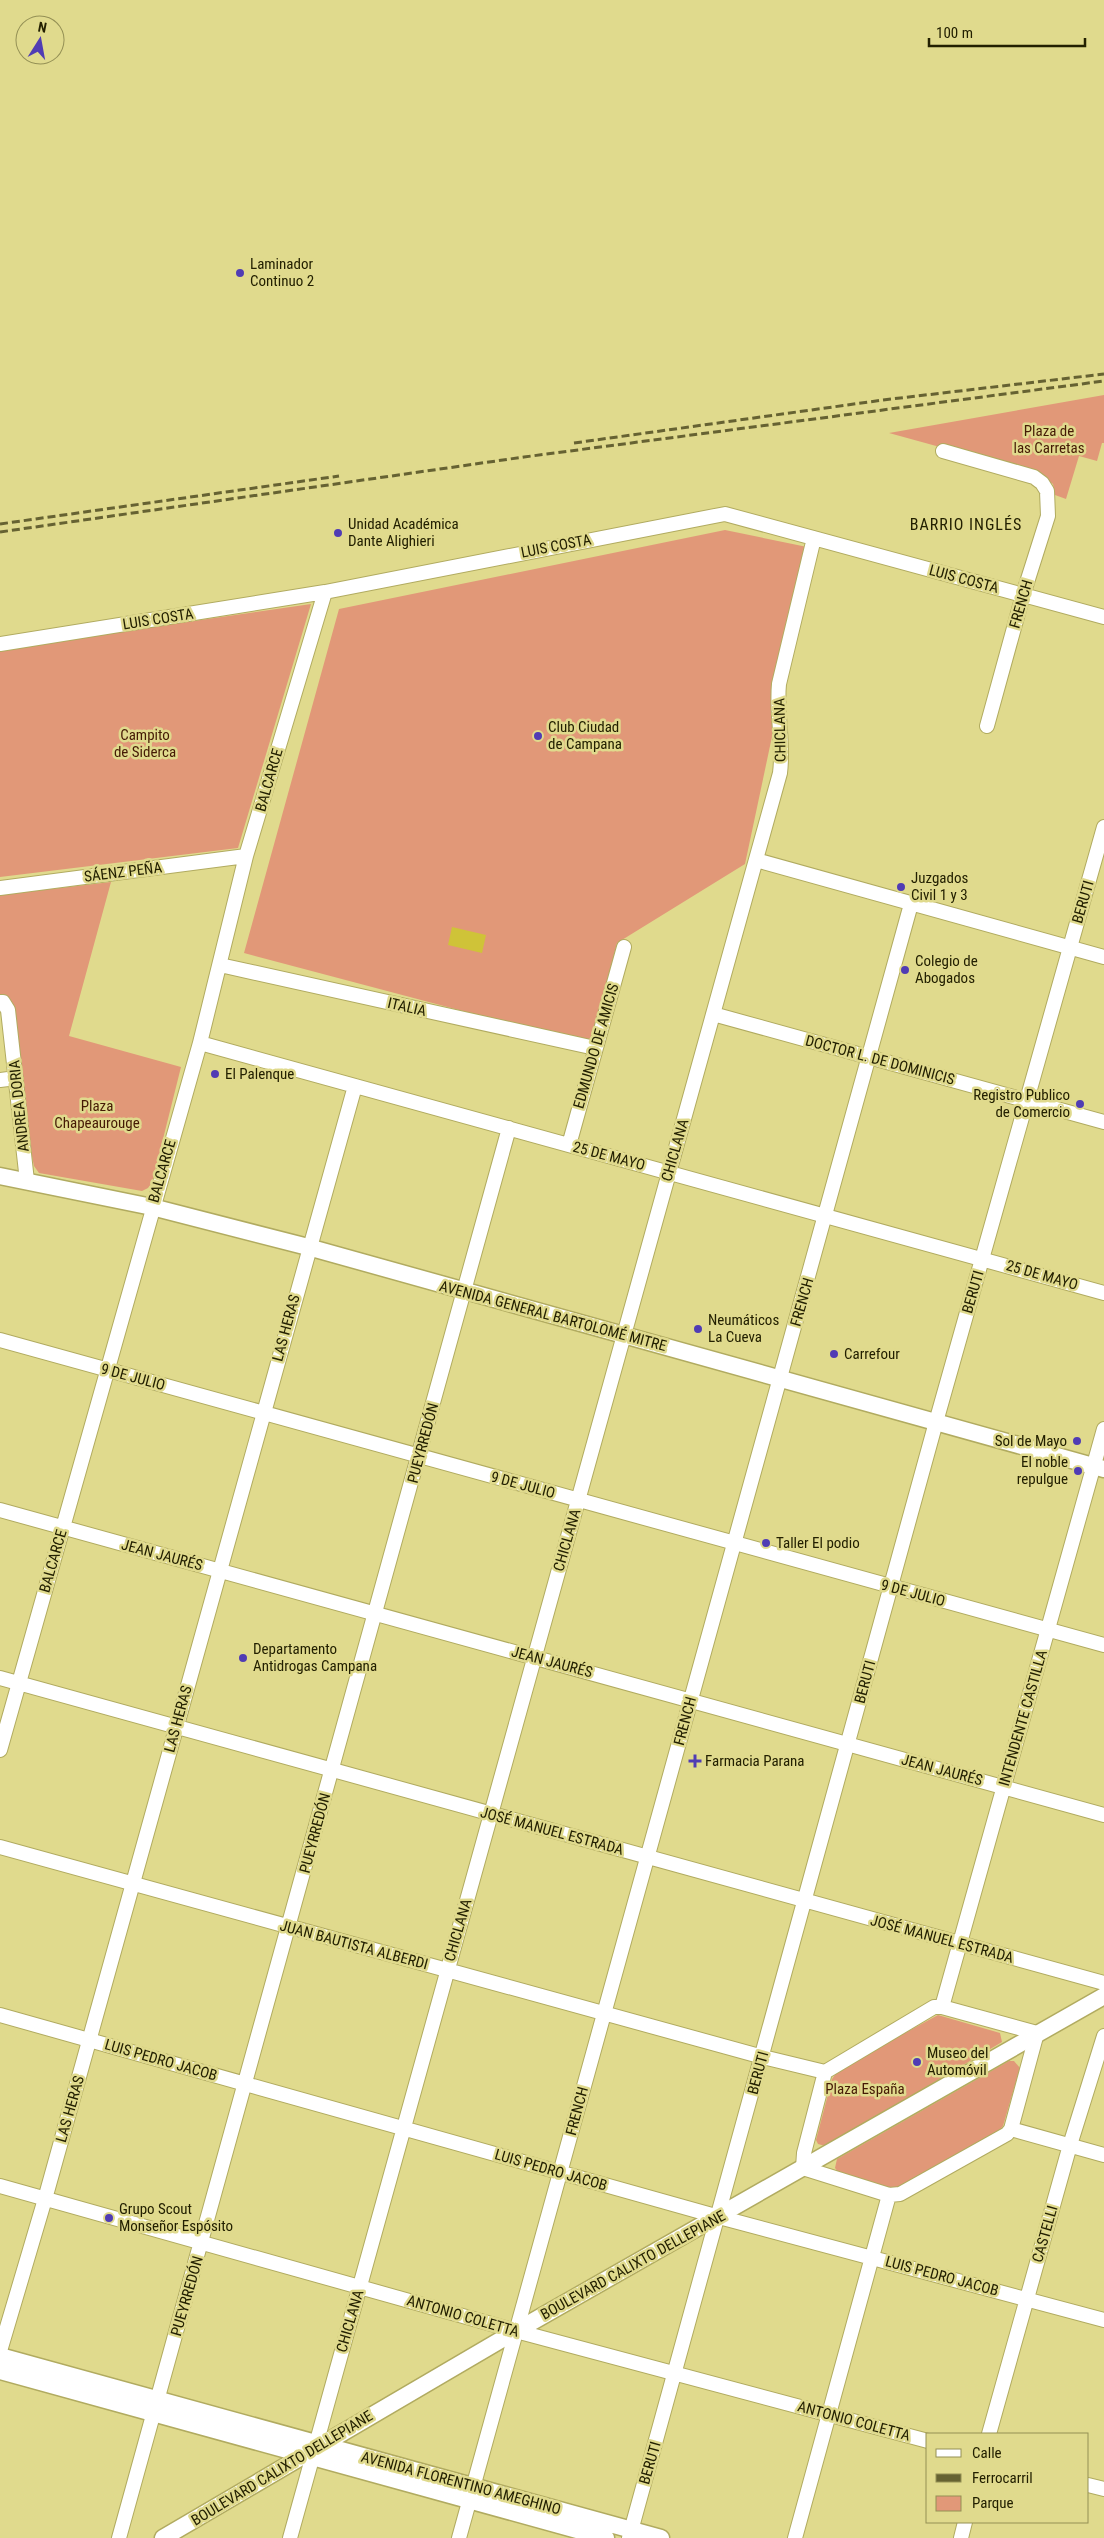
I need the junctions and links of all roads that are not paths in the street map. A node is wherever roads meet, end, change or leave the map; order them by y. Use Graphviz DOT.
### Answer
graph roads {
  1 [pos="942,451"];
  2 [pos="814,538"];
  3 [pos="324,592"];
  4 [pos="1023,595"];
  5 [pos="1104,617"];
  6 [pos="0,644"];
  7 [pos="987,726"];
  8 [pos="1104,827"];
  9 [pos="246,856"];
  10 [pos="756,860"];
  11 [pos="0,888"];
  12 [pos="911,904"];
  13 [pos="624,948"];
  14 [pos="1070,948"];
  15 [pos="1104,957"];
  16 [pos="220,965"];
  17 [pos="2,1002"];
  18 [pos="713,1014"];
  19 [pos="200,1043"];
  20 [pos="595,1048"];
  21 [pos="869,1057"];
  22 [pos="16,1078"];
  23 [pos="0,1080"];
  24 [pos="355,1086"];
  25 [pos="1027,1100"];
  26 [pos="1104,1122"];
  27 [pos="509,1128"];
  28 [pos="569,1145"];
  29 [pos="669,1172"];
  30 [pos="0,1176"];
  31 [pos="27,1181"];
  32 [pos="152,1206"];
  33 [pos="826,1215"];
  34 [pos="308,1247"];
  35 [pos="983,1259"];
  36 [pos="464,1292"];
  37 [pos="1104,1293"];
  38 [pos="624,1336"];
  39 [pos="0,1340"];
  40 [pos="106,1369"];
  41 [pos="780,1379"];
  42 [pos="263,1413"];
  43 [pos="936,1422"];
  44 [pos="1104,1429"];
  45 [pos="419,1456"];
  46 [pos="1099,1468"];
  47 [pos="578,1500"];
  48 [pos="0,1510"];
  49 [pos="62,1527"];
  50 [pos="734,1543"];
  51 [pos="219,1570"];
  52 [pos="891,1586"];
  53 [pos="376,1614"];
  54 [pos="1048,1630"];
  55 [pos="1104,1645"];
  56 [pos="534,1658"];
  57 [pos="0,1678"];
  58 [pos="19,1684"];
  59 [pos="691,1701"];
  60 [pos="176,1727"];
  61 [pos="848,1744"];
  62 [pos="0,1750"];
  63 [pos="333,1770"];
  64 [pos="1004,1787"];
  65 [pos="491,1814"];
  66 [pos="1104,1815"];
  67 [pos="0,1847"];
  68 [pos="648,1857"];
  69 [pos="132,1884"];
  70 [pos="805,1901"];
  71 [pos="290,1927"];
  72 [pos="960,1943"];
  73 [pos="447,1970"];
  74 [pos="1104,1983"];
  75 [pos="1104,1996"];
  76 [pos="942,2007"];
  77 [pos="604,2013"];
  78 [pos="0,2015"];
  79 [pos="1037,2033"];
  80 [pos="1104,2036"];
  81 [pos="89,2040"];
  82 [pos="763,2057"];
  83 [pos="825,2072"];
  84 [pos="246,2084"];
  85 [pos="404,2128"];
  86 [pos="1011,2129"];
  87 [pos="1070,2146"];
  88 [pos="1104,2155"];
  89 [pos="803,2168"];
  90 [pos="560,2172"];
  91 [pos="0,2186"];
  92 [pos="889,2195"];
  93 [pos="45,2199"];
  94 [pos="719,2217"];
  95 [pos="202,2242"];
  96 [pos="873,2257"];
  97 [pos="359,2287"];
  98 [pos="1027,2299"];
  99 [pos="1104,2320"];
  100 [pos="516,2331"];
  101 [pos="0,2351"];
  102 [pos="0,2356"];
  103 [pos="0,2371"];
  104 [pos="675,2373"];
  105 [pos="156,2406"];
  106 [pos="829,2414"];
  107 [pos="989,2433"];
  108 [pos="926,2440"];
  109 [pos="314,2450"];
  110 [pos="1089,2485"];
  111 [pos="1104,2489"];
  112 [pos="472,2493"];
  113 [pos="965,2523"];
  114 [pos="630,2534"];
  115 [pos="119,2538"];
  116 [pos="163,2538"];
  117 [pos="290,2538"];
  118 [pos="459,2538"];
  119 [pos="606,2538"];
  120 [pos="661,2538"];
  121 [pos="795,2538"];
  122 [pos="960,2538"];
  1 -- 4 [label="street, FRENCH"];
  2 -- 3 [label="street, LUIS COSTA"];
  2 -- 4 [label="street, LUIS COSTA"];
  2 -- 10 [label="street, CHICLANA"];
  3 -- 6 [label="street, LUIS COSTA"];
  3 -- 9 [label="street, BALCARCE"];
  4 -- 5 [label="street, LUIS COSTA"];
  4 -- 7 [label="street, FRENCH"];
  8 -- 14 [label="street, BERUTI"];
  9 -- 11 [label="street, SÁENZ PEÑA"];
  9 -- 16 [label="street, BALCARCE"];
  10 -- 12 [label="street"];
  10 -- 18 [label="street, CHICLANA"];
  12 -- 14 [label="street"];
  12 -- 21 [label="street, FRENCH"];
  13 -- 20 [label="street, EDMUNDO DE AMICIS"];
  14 -- 15 [label="street"];
  14 -- 25 [label="street, BERUTI"];
  16 -- 19 [label="street, BALCARCE"];
  16 -- 20 [label="street, ITALIA"];
  17 -- 22 [label="street, ANDREA DORIA"];
  18 -- 21 [label="street, DOCTOR L. DE DOMINICIS"];
  18 -- 29 [label="street, CHICLANA"];
  19 -- 24 [label="street, 25 DE MAYO"];
  19 -- 32 [label="street, BALCARCE"];
  20 -- 28 [label="street, EDMUNDO DE AMICIS"];
  21 -- 25 [label="street, DOCTOR L. DE DOMINICIS"];
  21 -- 33 [label="street, FRENCH"];
  22 -- 23 [label="street"];
  22 -- 31 [label="street, ANDREA DORIA"];
  24 -- 27 [label="street, 25 DE MAYO"];
  24 -- 34 [label="street, LAS HERAS"];
  25 -- 26 [label="street, DOCTOR L. DE DOMINICIS"];
  25 -- 35 [label="street, BERUTI"];
  27 -- 28 [label="street, 25 DE MAYO"];
  27 -- 36 [label="street, PUEYRREDÓN"];
  28 -- 29 [label="street, 25 DE MAYO"];
  29 -- 33 [label="street, 25 DE MAYO"];
  29 -- 38 [label="street, CHICLANA"];
  30 -- 31 [label="main road, AVENIDA GENERAL BARTOLOMÉ MITRE"];
  31 -- 32 [label="main road, AVENIDA GENERAL BARTOLOMÉ MITRE"];
  32 -- 34 [label="main road, AVENIDA GENERAL BARTOLOMÉ MITRE"];
  32 -- 40 [label="street, BALCARCE"];
  33 -- 35 [label="street, 25 DE MAYO"];
  33 -- 41 [label="street, FRENCH"];
  34 -- 36 [label="main road, AVENIDA GENERAL BARTOLOMÉ MITRE"];
  34 -- 42 [label="street, LAS HERAS"];
  35 -- 37 [label="street, 25 DE MAYO"];
  35 -- 43 [label="street, BERUTI"];
  36 -- 38 [label="main road, AVENIDA GENERAL BARTOLOMÉ MITRE"];
  36 -- 45 [label="street, PUEYRREDÓN"];
  38 -- 41 [label="main road, AVENIDA GENERAL BARTOLOMÉ MITRE"];
  38 -- 47 [label="street, CHICLANA"];
  39 -- 40 [label="street, 9 DE JULIO"];
  40 -- 42 [label="street, 9 DE JULIO"];
  40 -- 49 [label="street, BALCARCE"];
  41 -- 43 [label="main road, AVENIDA GENERAL BARTOLOMÉ MITRE"];
  41 -- 50 [label="street, FRENCH"];
  42 -- 45 [label="street, 9 DE JULIO"];
  42 -- 51 [label="street, LAS HERAS"];
  43 -- 46 [label="main road, AVENIDA GENERAL BARTOLOMÉ MITRE"];
  43 -- 52 [label="street, BERUTI"];
  44 -- 46 [label="street, INTENDENTE CASTILLA"];
  45 -- 47 [label="street, 9 DE JULIO"];
  45 -- 53 [label="street, PUEYRREDÓN"];
  46 -- 54 [label="street, INTENDENTE CASTILLA"];
  47 -- 50 [label="street, 9 DE JULIO"];
  47 -- 56 [label="street, CHICLANA"];
  48 -- 49 [label="street, JEAN JAURÉS"];
  49 -- 51 [label="street, JEAN JAURÉS"];
  49 -- 58 [label="street, BALCARCE"];
  50 -- 52 [label="street, 9 DE JULIO"];
  50 -- 59 [label="street, FRENCH"];
  51 -- 53 [label="street, JEAN JAURÉS"];
  51 -- 60 [label="street, LAS HERAS"];
  52 -- 54 [label="street, 9 DE JULIO"];
  52 -- 61 [label="street, BERUTI"];
  53 -- 56 [label="street, JEAN JAURÉS"];
  53 -- 63 [label="street, PUEYRREDÓN"];
  54 -- 55 [label="street, 9 DE JULIO"];
  54 -- 64 [label="street, INTENDENTE CASTILLA"];
  56 -- 59 [label="street, JEAN JAURÉS"];
  56 -- 65 [label="street, CHICLANA"];
  57 -- 58 [label="street, JOSÉ MANUEL ESTRADA"];
  58 -- 60 [label="street, JOSÉ MANUEL ESTRADA"];
  58 -- 62 [label="street, BALCARCE"];
  59 -- 61 [label="street, JEAN JAURÉS"];
  59 -- 68 [label="street, FRENCH"];
  60 -- 63 [label="street, JOSÉ MANUEL ESTRADA"];
  60 -- 69 [label="street, LAS HERAS"];
  61 -- 64 [label="street, JEAN JAURÉS"];
  61 -- 70 [label="street, BERUTI"];
  63 -- 65 [label="street, JOSÉ MANUEL ESTRADA"];
  63 -- 71 [label="street, PUEYRREDÓN"];
  64 -- 66 [label="street, JEAN JAURÉS"];
  64 -- 72 [label="street, INTENDENTE CASTILLA"];
  65 -- 68 [label="street, JOSÉ MANUEL ESTRADA"];
  65 -- 73 [label="street, CHICLANA"];
  67 -- 69 [label="street, JUAN BAUTISTA ALBERDI"];
  68 -- 70 [label="street, JOSÉ MANUEL ESTRADA"];
  68 -- 77 [label="street, FRENCH"];
  69 -- 71 [label="street, JUAN BAUTISTA ALBERDI"];
  69 -- 81 [label="street, LAS HERAS"];
  70 -- 72 [label="street, JOSÉ MANUEL ESTRADA"];
  70 -- 82 [label="street, BERUTI"];
  71 -- 73 [label="street, JUAN BAUTISTA ALBERDI"];
  71 -- 84 [label="street, PUEYRREDÓN"];
  72 -- 74 [label="street, JOSÉ MANUEL ESTRADA"];
  72 -- 76 [label="street, INTENDENTE CASTILLA"];
  73 -- 77 [label="street, JUAN BAUTISTA ALBERDI"];
  73 -- 85 [label="street, CHICLANA"];
  75 -- 79 [label="main road, BOULEVARD CALIXTO DELLEPIANE"];
  76 -- 79 [label="street"];
  76 -- 83 [label="street"];
  77 -- 82 [label="street, JUAN BAUTISTA ALBERDI"];
  77 -- 90 [label="street, FRENCH"];
  78 -- 81 [label="street, LUIS PEDRO JACOB"];
  79 -- 86 [label="street"];
  79 -- 89 [label="main road, BOULEVARD CALIXTO DELLEPIANE"];
  80 -- 87 [label="street, CASTELLI"];
  81 -- 84 [label="street, LUIS PEDRO JACOB"];
  81 -- 93 [label="street, LAS HERAS"];
  82 -- 83 [label="street, JUAN BAUTISTA ALBERDI"];
  82 -- 94 [label="street, BERUTI"];
  83 -- 89 [label="street"];
  84 -- 85 [label="street, LUIS PEDRO JACOB"];
  84 -- 95 [label="street, PUEYRREDÓN"];
  85 -- 90 [label="street, LUIS PEDRO JACOB"];
  85 -- 97 [label="street, CHICLANA"];
  86 -- 87 [label="street"];
  86 -- 92 [label="street"];
  87 -- 88 [label="street"];
  87 -- 98 [label="street, CASTELLI"];
  89 -- 92 [label="street"];
  89 -- 94 [label="main road, BOULEVARD CALIXTO DELLEPIANE"];
  90 -- 94 [label="street, LUIS PEDRO JACOB"];
  90 -- 100 [label="street, FRENCH"];
  91 -- 93 [label="street, ANTONIO COLETTA"];
  92 -- 96 [label="street"];
  93 -- 95 [label="street, ANTONIO COLETTA"];
  93 -- 101 [label="street, LAS HERAS"];
  94 -- 96 [label="street, LUIS PEDRO JACOB"];
  94 -- 100 [label="main road, BOULEVARD CALIXTO DELLEPIANE"];
  94 -- 104 [label="street, BERUTI"];
  95 -- 97 [label="street, ANTONIO COLETTA"];
  95 -- 105 [label="street, PUEYRREDÓN"];
  96 -- 98 [label="street, LUIS PEDRO JACOB"];
  96 -- 106 [label="street"];
  97 -- 100 [label="street, ANTONIO COLETTA"];
  97 -- 109 [label="street, CHICLANA"];
  98 -- 99 [label="street, LUIS PEDRO JACOB"];
  98 -- 107 [label="street, CASTELLI"];
  100 -- 104 [label="street, ANTONIO COLETTA"];
  100 -- 109 [label="main road, BOULEVARD CALIXTO DELLEPIANE"];
  100 -- 112 [label="street, FRENCH"];
  102 -- 105 [label="main road, AVENIDA FLORENTINO AMEGHINO"];
  103 -- 105 [label="main road, AVENIDA FLORENTINO AMEGHINO"];
  104 -- 106 [label="street, ANTONIO COLETTA"];
  104 -- 114 [label="street, BERUTI"];
  105 -- 109 [label="main road, AVENIDA FLORENTINO AMEGHINO"];
  105 -- 115 [label="street, PUEYRREDÓN"];
  106 -- 108 [label="street, ANTONIO COLETTA"];
  106 -- 121 [label="street"];
  109 -- 112 [label="main road, AVENIDA FLORENTINO AMEGHINO"];
  109 -- 116 [label="main road, BOULEVARD CALIXTO DELLEPIANE"];
  109 -- 117 [label="street, CHICLANA"];
  110 -- 111 [label="street"];
  112 -- 114 [label="main road, AVENIDA FLORENTINO AMEGHINO"];
  112 -- 118 [label="street, FRENCH"];
  112 -- 119 [label="main road, AVENIDA FLORENTINO AMEGHINO"];
  113 -- 122 [label="street"];
  114 -- 120 [label="main road, AVENIDA FLORENTINO AMEGHINO"];
}
